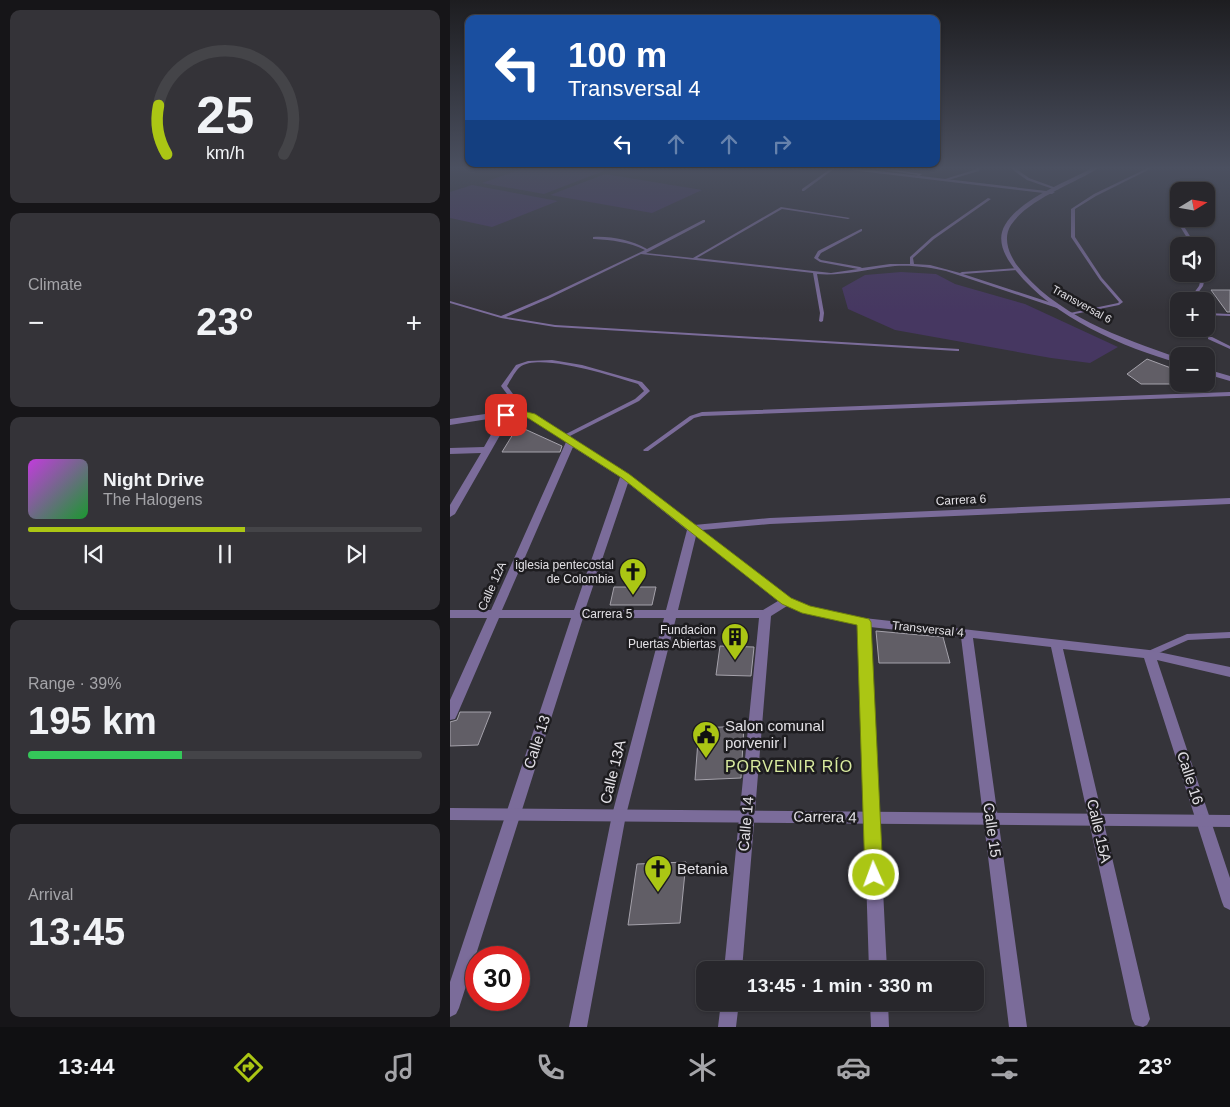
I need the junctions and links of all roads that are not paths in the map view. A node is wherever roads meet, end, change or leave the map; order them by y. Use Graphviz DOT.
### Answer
graph roads {
  1 [pos="769,215"];
  2 [pos="827,215"];
  3 [pos="966,215"];
  4 [pos="1016,215"];
  5 [pos="1073,215"];
  6 [pos="848,218"];
  7 [pos="704,221"];
  8 [pos="861,230"];
  9 [pos="594,238"];
  10 [pos="647,250"];
  11 [pos="640,253"];
  12 [pos="693,259"];
  13 [pos="912,265"];
  14 [pos="862,269"];
  15 [pos="1017,269"];
  16 [pos="815,272"];
  17 [pos="958,273"];
  18 [pos="450,302"];
  19 [pos="1061,307"];
  20 [pos="1072,314"];
  21 [pos="1215,314"];
  22 [pos="1230,315"];
  23 [pos="501,317"];
  24 [pos="820,321"];
  25 [pos="1210,338"];
  26 [pos="1230,348"];
  27 [pos="957,350"];
  28 [pos="1170,357"];
  29 [pos="1215,374"];
  30 [pos="1230,379"];
  31 [pos="1230,394"];
  32 [pos="524,413"];
  33 [pos="506,415"];
  34 [pos="450,422"];
  35 [pos="567,439"];
  36 [pos="486,450"];
  37 [pos="646,450"];
  38 [pos="450,451"];
  39 [pos="626,476"];
  40 [pos="1230,501"];
  41 [pos="453,504"];
  42 [pos="450,514"];
  43 [pos="693,528"];
  44 [pos="786,601"];
  45 [pos="450,614"];
  46 [pos="495,614"];
  47 [pos="578,614"];
  48 [pos="670,614"];
  49 [pos="765,614"];
  50 [pos="864,622"];
  51 [pos="966,633"];
  52 [pos="1230,635"];
  53 [pos="1056,643"];
  54 [pos="1149,654"];
  55 [pos="1230,672"];
  56 [pos="450,715"];
  57 [pos="450,814"];
  58 [pos="514,814"];
  59 [pos="619,815"];
  60 [pos="746,816"];
  61 [pos="872,817"];
  62 [pos="991,819"];
  63 [pos="1096,820"];
  64 [pos="1204,821"];
  65 [pos="1230,822"];
  66 [pos="1230,902"];
  67 [pos="733,961"];
  68 [pos="878,961"];
  69 [pos="450,1008"];
  70 [pos="729,1011"];
  71 [pos="879,1011"];
  72 [pos="1141,1019"];
  73 [pos="578,1027"];
  74 [pos="727,1027"];
  75 [pos="880,1027"];
  76 [pos="1018,1027"];
  1 -- 12 [label="lane"];
  2 -- 6 [label="lane"];
  3 -- 13 [label="lane"];
  4 -- 15 [label="street, Transversal 6"];
  5 -- 20 [label="lane"];
  7 -- 10 [label="lane"];
  8 -- 14 [label="lane"];
  9 -- 10 [label="lane"];
  10 -- 11 [label="lane"];
  11 -- 12 [label="lane"];
  11 -- 23 [label="lane"];
  12 -- 16 [label="lane"];
  13 -- 14 [label="lane"];
  13 -- 17 [label="lane"];
  14 -- 16 [label="lane"];
  15 -- 17 [label="lane"];
  15 -- 19 [label="street, Transversal 6"];
  16 -- 24 [label="lane"];
  17 -- 19 [label="lane"];
  18 -- 23 [label="lane"];
  19 -- 20 [label="street, Transversal 6"];
  20 -- 28 [label="street, Transversal 6"];
  21 -- 22 [label="lane"];
  23 -- 27 [label="lane"];
  25 -- 26 [label="lane"];
  29 -- 30 [label="street"];
  31 -- 37 [label="lane"];
  32 -- 33 [label="street"];
  32 -- 35 [label="street, Transversal 4"];
  32 -- 35 [label="lane"];
  33 -- 34 [label="street"];
  33 -- 36 [label="street"];
  35 -- 39 [label="street, Transversal 4"];
  35 -- 46 [label="street, Calle 12A"];
  36 -- 38 [label="street"];
  36 -- 41 [label="street"];
  39 -- 43 [label="street, Transversal 4"];
  39 -- 47 [label="street, Calle 13"];
  40 -- 43 [label="street, Carrera 6"];
  41 -- 42 [label="street"];
  43 -- 44 [label="street, Transversal 4"];
  43 -- 48 [label="street, Calle 13A"];
  44 -- 49 [label="street"];
  44 -- 50 [label="street, Transversal 4"];
  45 -- 46 [label="street, Carrera 5"];
  46 -- 47 [label="street, Carrera 5"];
  46 -- 56 [label="street, Calle 12A"];
  47 -- 48 [label="street, Carrera 5"];
  47 -- 58 [label="street, Calle 13"];
  48 -- 49 [label="street, Carrera 5"];
  48 -- 59 [label="street, Calle 13A"];
  49 -- 60 [label="street, Calle 14"];
  50 -- 51 [label="street, Transversal 4"];
  50 -- 61 [label="street"];
  51 -- 53 [label="street, Transversal 4"];
  51 -- 62 [label="street, Calle 15"];
  52 -- 54 [label="lane"];
  53 -- 54 [label="street, Transversal 4"];
  53 -- 63 [label="street, Calle 15A"];
  54 -- 55 [label="street, Transversal 4"];
  54 -- 64 [label="street, Calle 16"];
  57 -- 58 [label="street, Carrera 4"];
  58 -- 59 [label="street, Carrera 4"];
  58 -- 69 [label="street, Calle 13"];
  59 -- 60 [label="street, Carrera 4"];
  59 -- 73 [label="street, Calle 13A"];
  60 -- 61 [label="street, Carrera 4"];
  60 -- 67 [label="street, Calle 14"];
  61 -- 62 [label="street, Carrera 4"];
  61 -- 68 [label="street"];
  62 -- 63 [label="street, Carrera 4"];
  62 -- 76 [label="street, Calle 15"];
  63 -- 64 [label="street, Carrera 4"];
  63 -- 72 [label="street, Calle 15A"];
  64 -- 65 [label="street, Carrera 4"];
  64 -- 66 [label="street, Calle 16"];
  70 -- 74 [label="street"];
  71 -- 75 [label="street"];
}
